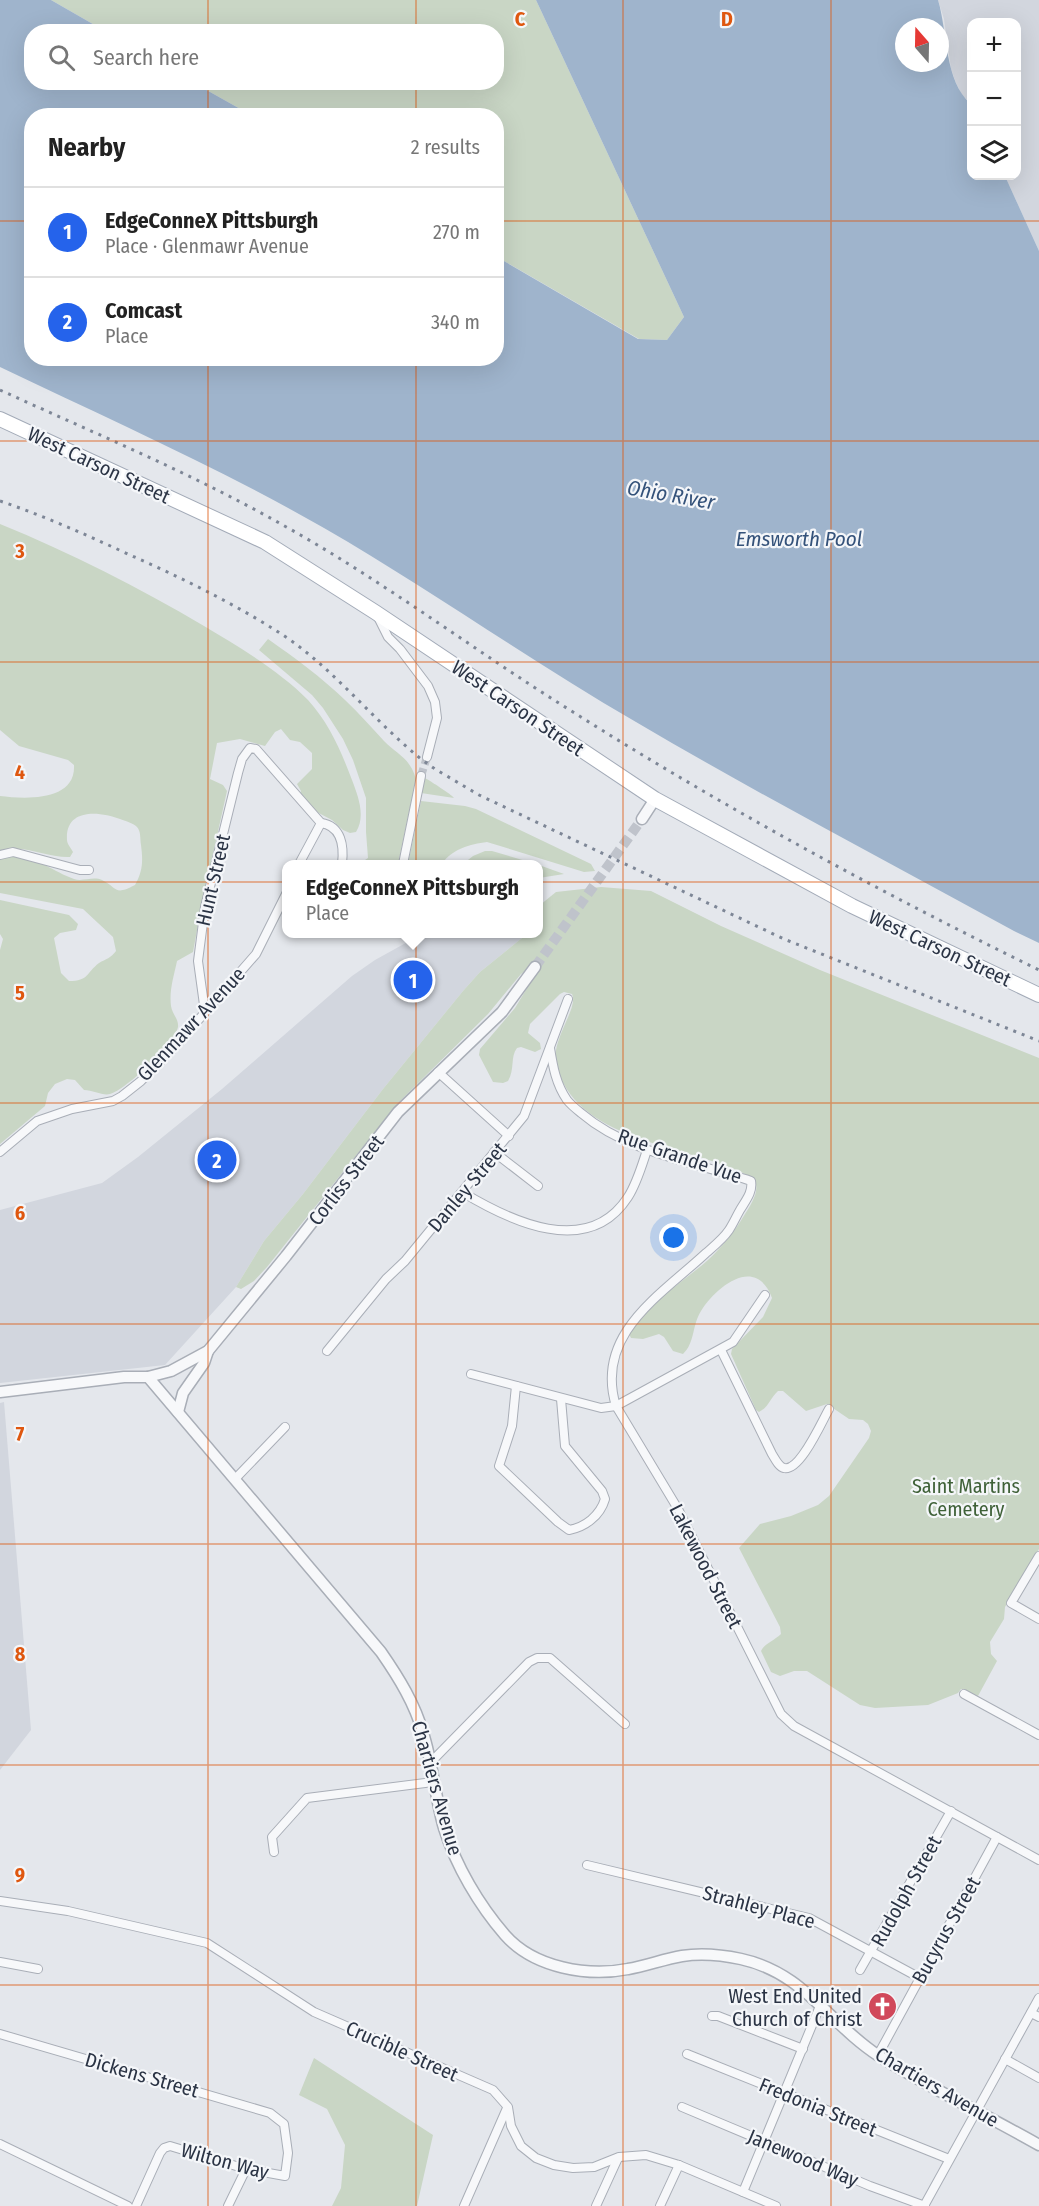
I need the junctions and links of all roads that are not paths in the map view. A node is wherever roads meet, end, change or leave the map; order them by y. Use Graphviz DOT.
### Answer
graph roads {
  1 [pos="0,419"];
  2 [pos="375,612"];
  3 [pos="427,757"];
  4 [pos="421,776"];
  5 [pos="655,799"];
  6 [pos="642,819"];
  7 [pos="321,823"];
  8 [pos="0,855"];
  9 [pos="301,860"];
  10 [pos="342,860"];
  11 [pos="404,860"];
  12 [pos="89,870"];
  13 [pos="282,902"];
  14 [pos="535,967"];
  15 [pos="1039,995"];
  16 [pos="568,999"];
  17 [pos="205,1012"];
  18 [pos="550,1048"];
  19 [pos="438,1072"];
  20 [pos="509,1136"];
  21 [pos="647,1150"];
  22 [pos="0,1152"];
  23 [pos="494,1152"];
  24 [pos="751,1181"];
  25 [pos="538,1186"];
  26 [pos="462,1192"];
  27 [pos="765,1295"];
  28 [pos="721,1350"];
  29 [pos="208,1351"];
  30 [pos="327,1352"];
  31 [pos="471,1374"];
  32 [pos="148,1377"];
  33 [pos="516,1386"];
  34 [pos="0,1392"];
  35 [pos="561,1399"];
  36 [pos="616,1406"];
  37 [pos="829,1409"];
  38 [pos="178,1412"];
  39 [pos="285,1427"];
  40 [pos="235,1479"];
  41 [pos="1039,1556"];
  42 [pos="1039,1619"];
  43 [pos="964,1694"];
  44 [pos="625,1724"];
  45 [pos="1039,1735"];
  46 [pos="430,1763"];
  47 [pos="433,1782"];
  48 [pos="951,1811"];
  49 [pos="997,1837"];
  50 [pos="274,1852"];
  51 [pos="1039,1860"];
  52 [pos="587,1865"];
  53 [pos="0,1900"];
  54 [pos="871,1952"];
  55 [pos="0,1962"];
  56 [pos="38,1969"];
  57 [pos="860,1970"];
  58 [pos="920,1978"];
  59 [pos="1039,1998"];
  60 [pos="820,2006"];
  61 [pos="1035,2015"];
  62 [pos="712,2016"];
  63 [pos="0,2034"];
  64 [pos="803,2049"];
  65 [pos="687,2054"];
  66 [pos="878,2055"];
  67 [pos="1005,2059"];
  68 [pos="1039,2078"];
  69 [pos="783,2094"];
  70 [pos="508,2107"];
  71 [pos="682,2107"];
  72 [pos="977,2110"];
  73 [pos="765,2142"];
  74 [pos="0,2144"];
  75 [pos="1039,2145"];
  76 [pos="619,2157"];
  77 [pos="949,2159"];
  78 [pos="680,2165"];
  79 [pos="246,2169"];
  80 [pos="285,2176"];
  81 [pos="743,2192"];
  82 [pos="128,2206"];
  83 [pos="136,2206"];
  84 [pos="228,2206"];
  85 [pos="464,2206"];
  86 [pos="596,2206"];
  87 [pos="660,2206"];
  88 [pos="776,2206"];
  89 [pos="924,2206"];
  1 -- 2 [label="main road, West Carson Street"];
  2 -- 3 [label="street"];
  2 -- 5 [label="main road, West Carson Street"];
  4 -- 11 [label="street"];
  5 -- 6 [label="street"];
  5 -- 15 [label="main road, West Carson Street"];
  7 -- 9 [label="street"];
  7 -- 10 [label="street"];
  7 -- 17 [label="street, Hunt Street"];
  8 -- 12 [label="street"];
  13 -- 17 [label="street, Glenmawr Avenue"];
  14 -- 19 [label="street, Corliss Street"];
  16 -- 18 [label="street, Danley Street"];
  17 -- 22 [label="street, Glenmawr Avenue"];
  18 -- 20 [label="street, Danley Street"];
  18 -- 21 [label="street, Rue Grande Vue"];
  19 -- 20 [label="street"];
  19 -- 29 [label="street, Corliss Street"];
  20 -- 23 [label="street, Danley Street"];
  21 -- 24 [label="street, Rue Grande Vue"];
  21 -- 26 [label="street"];
  23 -- 25 [label="street"];
  23 -- 26 [label="street, Danley Street"];
  24 -- 36 [label="street, Lakewood Street"];
  26 -- 30 [label="street, Danley Street"];
  27 -- 28 [label="street"];
  28 -- 36 [label="street"];
  28 -- 37 [label="street"];
  29 -- 32 [label="street, Corliss Street"];
  29 -- 38 [label="street"];
  31 -- 33 [label="street"];
  32 -- 34 [label="street"];
  32 -- 38 [label="street, Chartiers Avenue"];
  33 -- 35 [label="street"];
  33 -- 35 [label="street"];
  35 -- 36 [label="street"];
  36 -- 48 [label="street, Lakewood Street"];
  38 -- 40 [label="street, Chartiers Avenue"];
  39 -- 40 [label="street"];
  40 -- 46 [label="street, Chartiers Avenue"];
  41 -- 42 [label="street"];
  43 -- 45 [label="street"];
  44 -- 46 [label="street"];
  46 -- 47 [label="street, Chartiers Avenue"];
  47 -- 50 [label="street"];
  47 -- 60 [label="street, Chartiers Avenue"];
  48 -- 49 [label="street, Lakewood Street"];
  48 -- 54 [label="street, Rudolph Street"];
  49 -- 51 [label="street, Lakewood Street"];
  49 -- 58 [label="street, Bucyrus Street"];
  52 -- 54 [label="street, Strahley Place"];
  53 -- 70 [label="street, Crucible Street"];
  54 -- 57 [label="street, Rudolph Street"];
  54 -- 58 [label="street, Strahley Place"];
  55 -- 56 [label="street"];
  58 -- 66 [label="street, Bucyrus Street"];
  59 -- 61 [label="street"];
  60 -- 64 [label="street"];
  60 -- 66 [label="street, Chartiers Avenue"];
  61 -- 67 [label="street"];
  62 -- 64 [label="street"];
  63 -- 80 [label="street, Dickens Street"];
  64 -- 69 [label="street"];
  65 -- 69 [label="street, Fredonia Street"];
  66 -- 72 [label="street, Chartiers Avenue"];
  67 -- 68 [label="street"];
  67 -- 72 [label="street"];
  69 -- 73 [label="street"];
  69 -- 77 [label="street, Fredonia Street"];
  70 -- 76 [label="street"];
  70 -- 85 [label="street"];
  71 -- 73 [label="street, Janewood Way"];
  72 -- 75 [label="street, Chartiers Avenue"];
  72 -- 77 [label="street"];
  73 -- 81 [label="street"];
  73 -- 89 [label="street, Janewood Way"];
  74 -- 82 [label="street"];
  76 -- 78 [label="street"];
  76 -- 86 [label="street"];
  77 -- 89 [label="street"];
  78 -- 81 [label="street"];
  78 -- 87 [label="street"];
  79 -- 80 [label="street, Wilton Way"];
  79 -- 83 [label="street, Wilton Way"];
  79 -- 84 [label="street"];
  81 -- 88 [label="street"];
}
